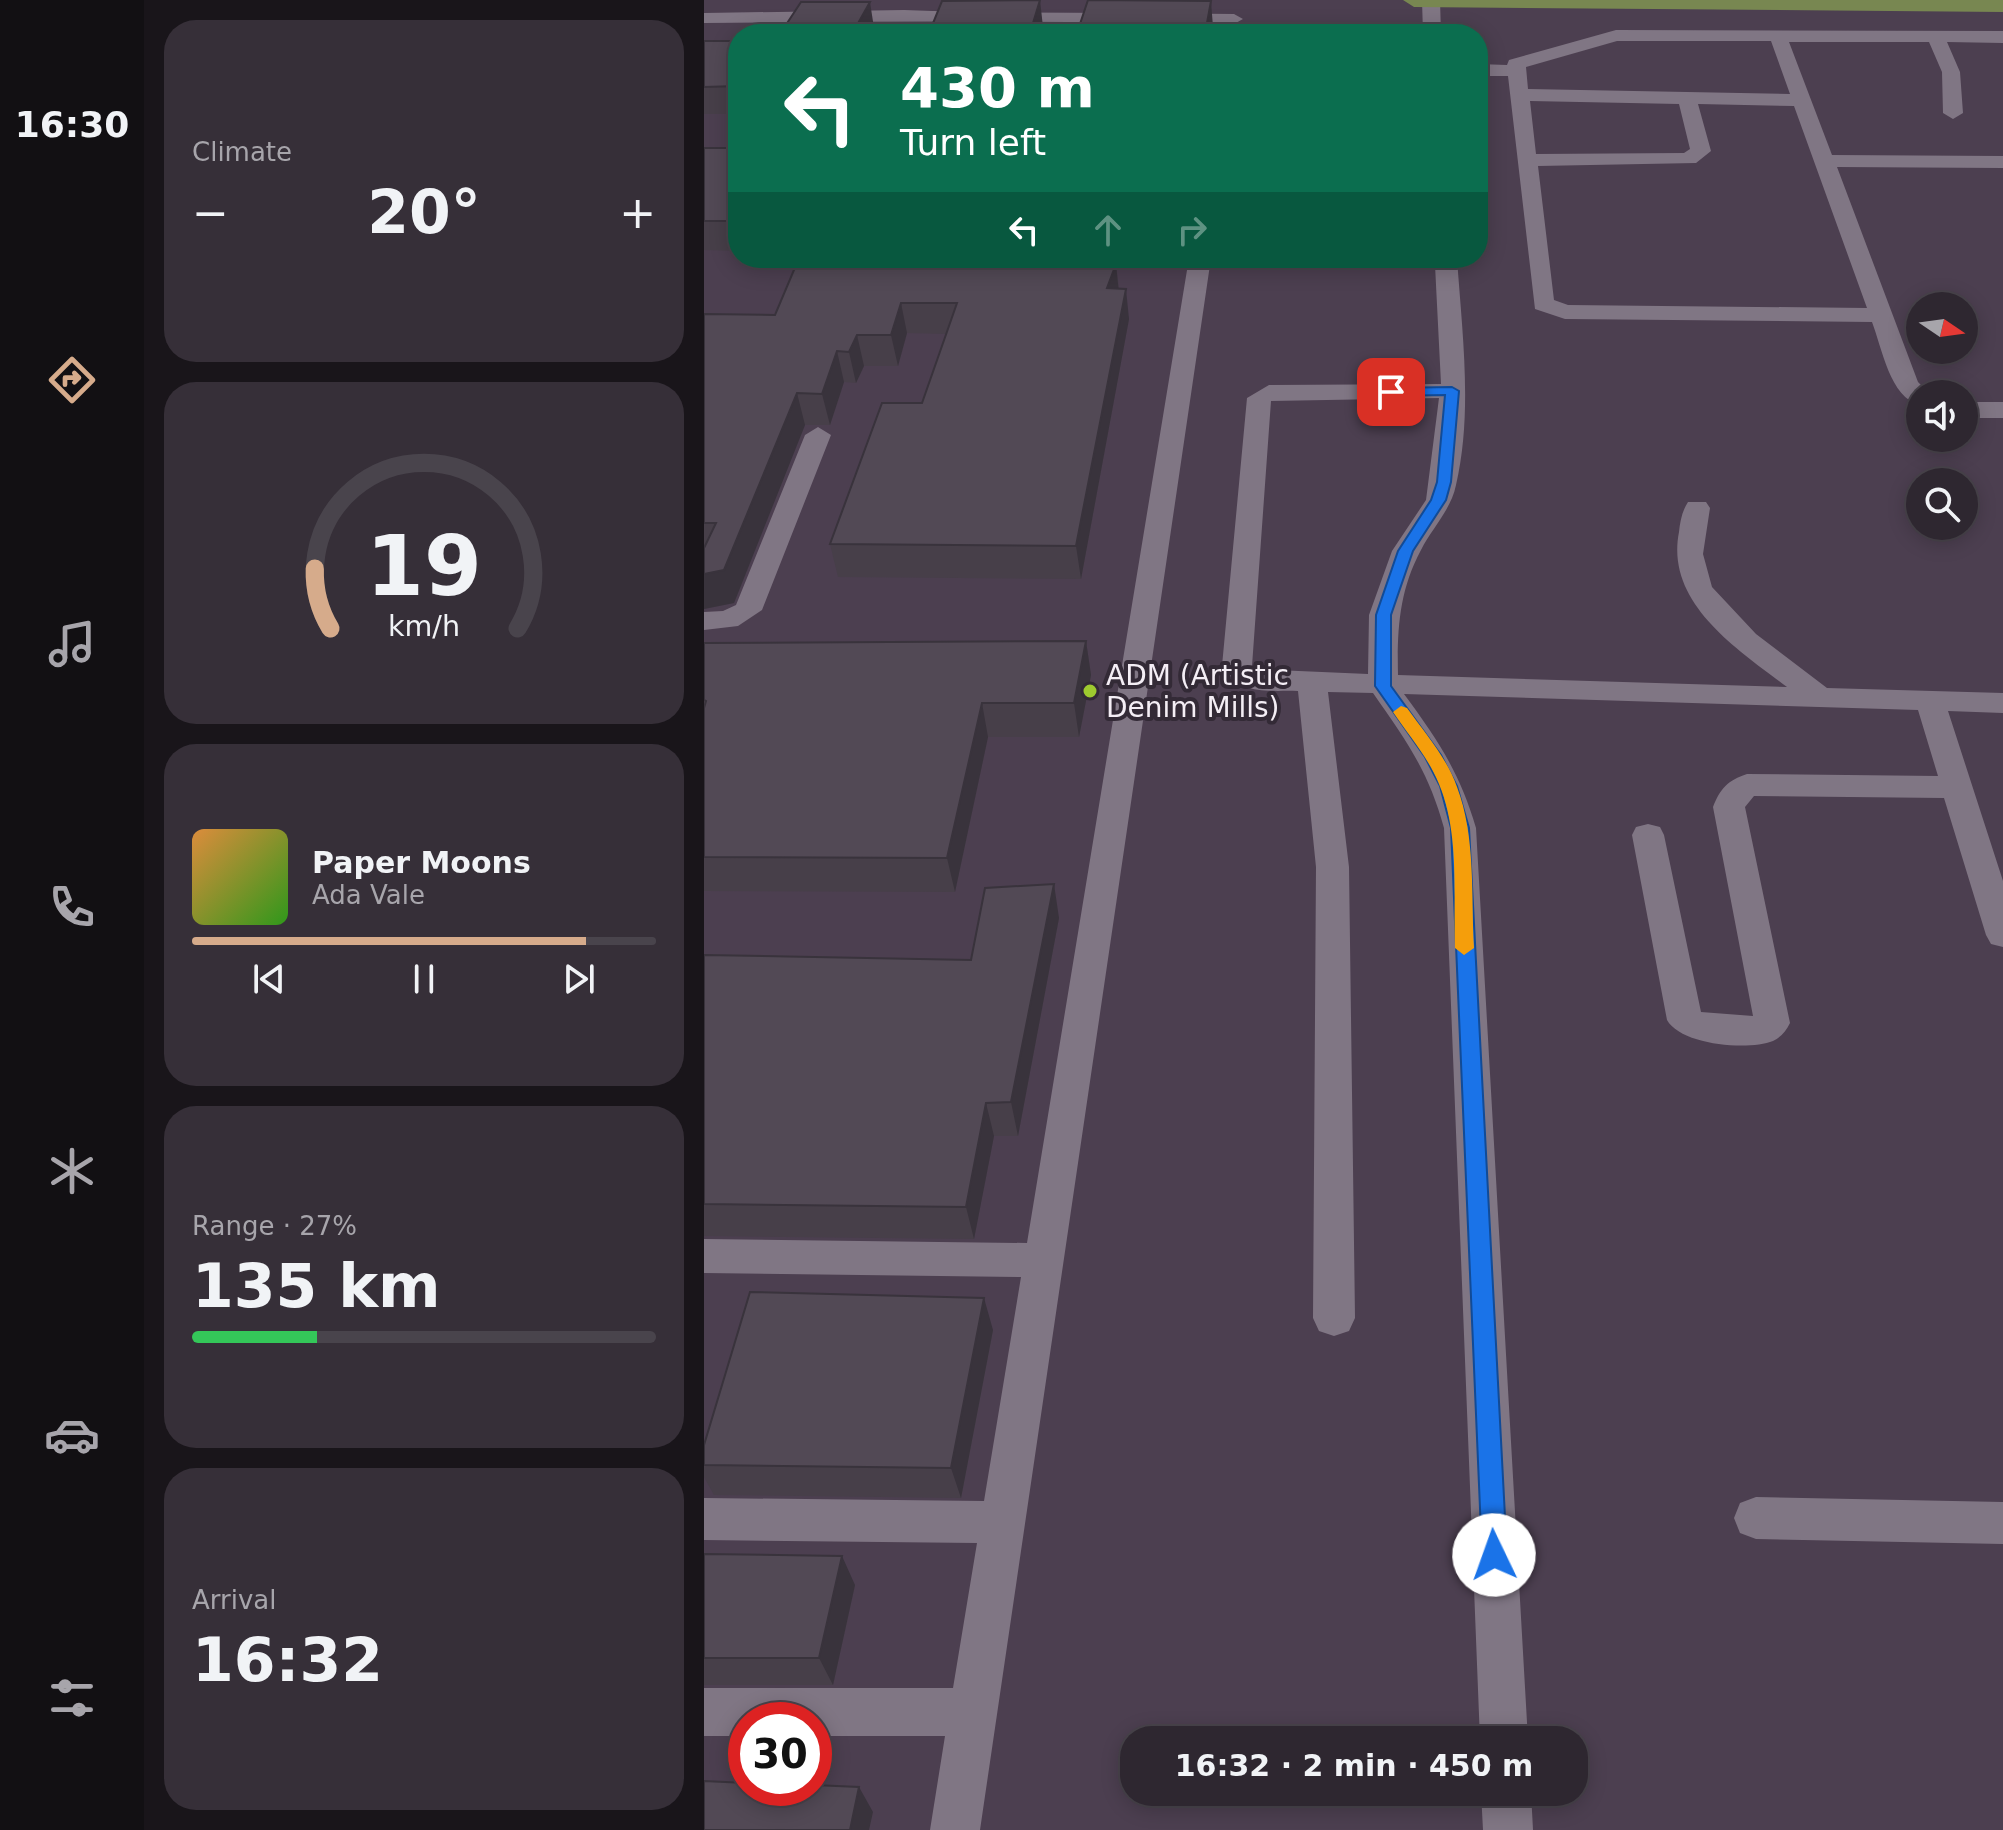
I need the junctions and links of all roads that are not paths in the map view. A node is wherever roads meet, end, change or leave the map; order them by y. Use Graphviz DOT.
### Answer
graph roads {
  1 [pos="1414,0"];
  2 [pos="1431,0"];
  3 [pos="1588,0"];
  4 [pos="1971,2"];
  5 [pos="2003,5"];
  6 [pos="704,18"];
  7 [pos="1234,18"];
  8 [pos="1432,24"];
  9 [pos="1778,36"];
  10 [pos="1936,37"];
  11 [pos="2003,37"];
  12 [pos="1488,70"];
  13 [pos="1515,71"];
  14 [pos="1519,95"];
  15 [pos="1687,98"];
  16 [pos="1802,100"];
  17 [pos="1953,113"];
  18 [pos="1526,160"];
  19 [pos="1824,161"];
  20 [pos="2003,162"];
  21 [pos="1198,268"];
  22 [pos="1446,268"];
  23 [pos="1880,315"];
  24 [pos="1906,381"];
  25 [pos="1452,391"];
  26 [pos="1978,410"];
  27 [pos="2003,410"];
  28 [pos="818,435"];
  29 [pos="1697,508"];
  30 [pos="704,621"];
  31 [pos="1312,683"];
  32 [pos="1383,686"];
  33 [pos="1821,698"];
  34 [pos="1930,701"];
  35 [pos="2003,703"];
  36 [pos="1956,787"];
  37 [pos="1648,835"];
  38 [pos="1996,888"];
  39 [pos="2003,935"];
  40 [pos="704,1256"];
  41 [pos="1044,1260"];
  42 [pos="1334,1318"];
  43 [pos="1756,1518"];
  44 [pos="704,1519"];
  45 [pos="1003,1522"];
  46 [pos="2003,1523"];
  47 [pos="704,1712"];
  48 [pos="973,1712"];
  49 [pos="1503,1726"];
  50 [pos="1507,1806"];
  51 [pos="955,1830"];
  52 [pos="1508,1830"];
  1 -- 2 [label="main road"];
  2 -- 3 [label="main road"];
  2 -- 8 [label="street"];
  3 -- 4 [label="main road"];
  4 -- 5 [label="main road"];
  6 -- 7 [label="street"];
  9 -- 10 [label="street"];
  9 -- 13 [label="street"];
  9 -- 16 [label="street"];
  10 -- 11 [label="street"];
  10 -- 17 [label="street"];
  12 -- 13 [label="street"];
  13 -- 14 [label="street"];
  14 -- 15 [label="street"];
  14 -- 18 [label="street"];
  15 -- 16 [label="street"];
  15 -- 18 [label="street"];
  16 -- 19 [label="street"];
  18 -- 23 [label="street"];
  19 -- 20 [label="street"];
  19 -- 23 [label="street"];
  21 -- 41 [label="street"];
  22 -- 25 [label="street"];
  23 -- 24 [label="street"];
  25 -- 31 [label="street"];
  25 -- 32 [label="street"];
  26 -- 27 [label="street"];
  28 -- 30 [label="street"];
  29 -- 33 [label="street"];
  31 -- 32 [label="street"];
  31 -- 42 [label="street"];
  32 -- 33 [label="street"];
  32 -- 49 [label="street"];
  33 -- 34 [label="street"];
  34 -- 35 [label="street"];
  34 -- 36 [label="street"];
  36 -- 37 [label="street"];
  36 -- 38 [label="street"];
  38 -- 39 [label="street"];
  40 -- 41 [label="street"];
  41 -- 45 [label="street"];
  43 -- 46 [label="street"];
  44 -- 45 [label="street"];
  45 -- 48 [label="street"];
  47 -- 48 [label="street"];
  48 -- 51 [label="street"];
  50 -- 52 [label="street"];
}
